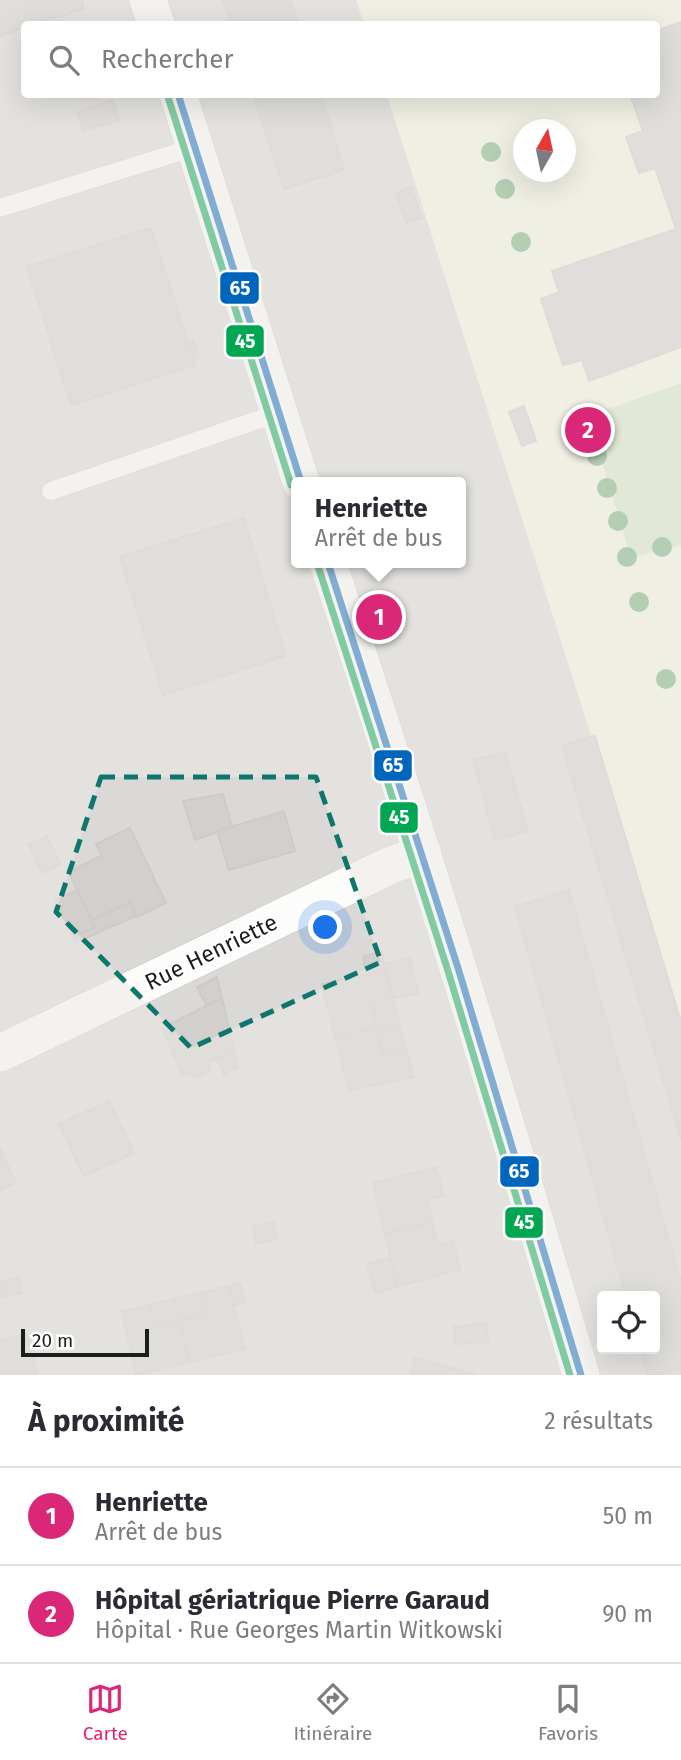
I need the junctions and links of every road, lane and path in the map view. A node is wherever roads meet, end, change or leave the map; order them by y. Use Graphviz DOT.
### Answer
graph roads {
  1 [pos="148,0"];
  2 [pos="155,21"];
  3 [pos="179,98"];
  4 [pos="195,147"];
  5 [pos="0,208"];
  6 [pos="278,413"];
  7 [pos="300,477"];
  8 [pos="51,491"];
  9 [pos="330,568"];
  10 [pos="423,854"];
  11 [pos="0,1053"];
  12 [pos="581,1375"];
  1 -- 2 [label="street"];
  3 -- 4 [label="street"];
  4 -- 5 [label="lane"];
  4 -- 6 [label="street"];
  6 -- 7 [label="street"];
  6 -- 8 [label="lane"];
  9 -- 10 [label="street"];
  10 -- 11 [label="street, Rue Henriette"];
  10 -- 12 [label="street"];
}
